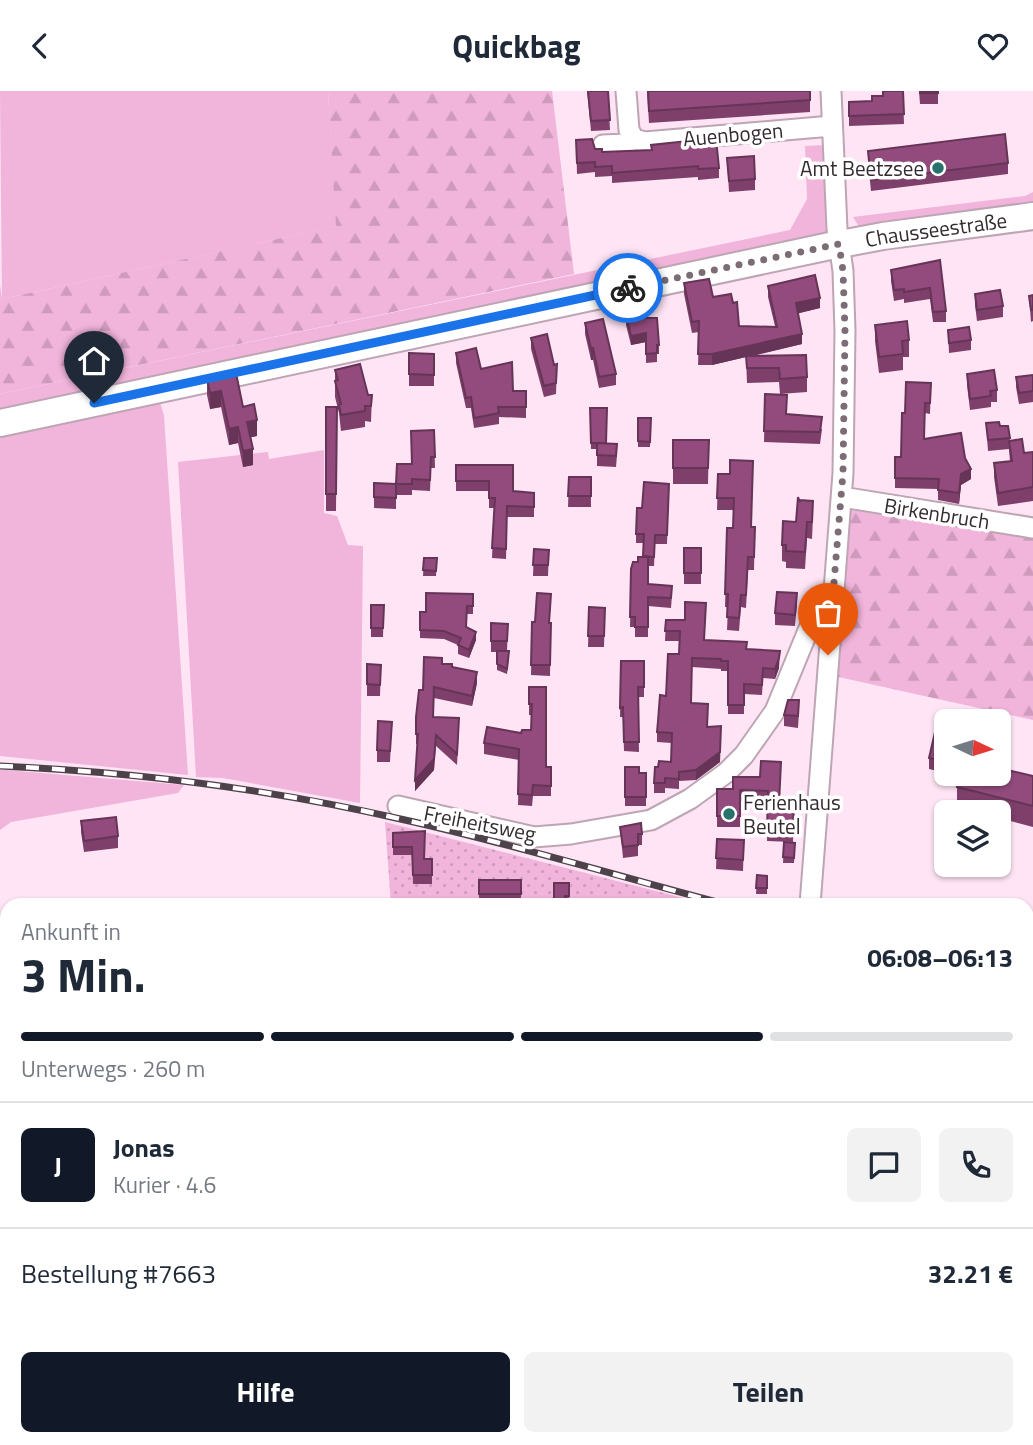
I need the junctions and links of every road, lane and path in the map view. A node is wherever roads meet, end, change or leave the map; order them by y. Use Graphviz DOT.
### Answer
graph roads {
  1 [pos="626,91"];
  2 [pos="831,91"];
  3 [pos="832,126"];
  4 [pos="634,139"];
  5 [pos="603,145"];
  6 [pos="1033,216"];
  7 [pos="839,244"];
  8 [pos="0,423"];
  9 [pos="842,497"];
  10 [pos="1033,528"];
  11 [pos="831,614"];
  12 [pos="398,806"];
  13 [pos="811,898"];
  1 -- 4 [label="street"];
  2 -- 3 [label="street"];
  3 -- 4 [label="street, Auenbogen"];
  3 -- 7 [label="street"];
  4 -- 5 [label="street, Auenbogen"];
  6 -- 7 [label="main road, Chausseestraße"];
  7 -- 8 [label="main road, Chausseestraße"];
  7 -- 9 [label="street"];
  9 -- 10 [label="street, Birkenbruch"];
  9 -- 11 [label="street"];
  11 -- 12 [label="street, Freiheitsweg"];
  11 -- 13 [label="street"];
}
